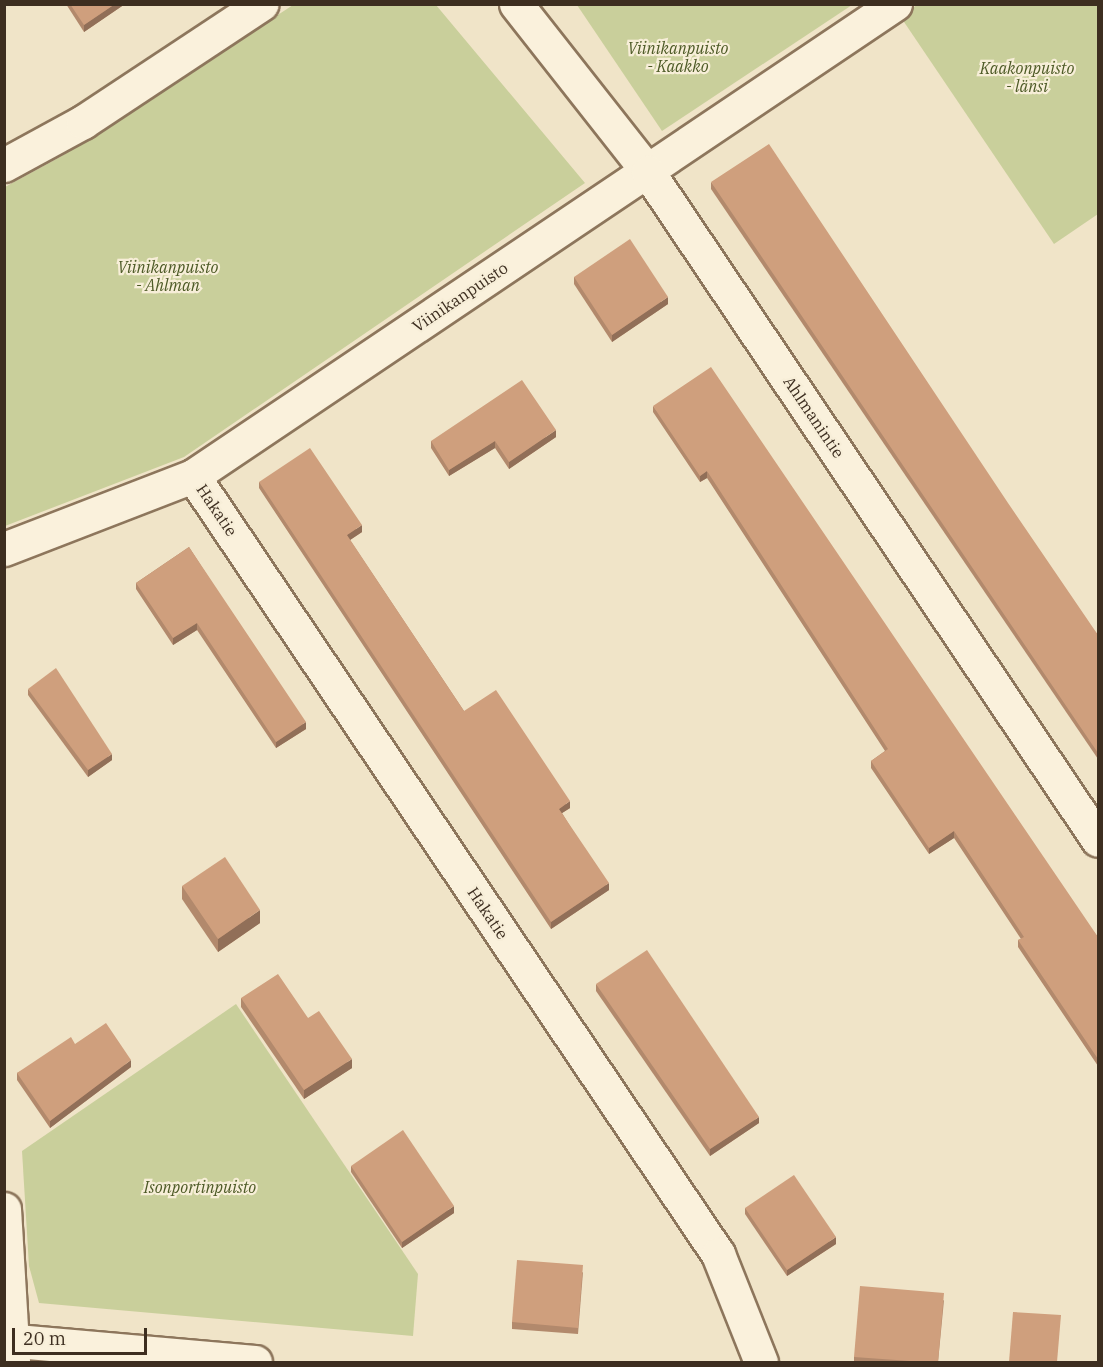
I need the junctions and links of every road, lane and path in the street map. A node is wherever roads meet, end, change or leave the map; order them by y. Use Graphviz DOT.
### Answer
graph roads {
  1 [pos="261,4"];
  2 [pos="516,4"];
  3 [pos="895,4"];
  4 [pos="4,165"];
  5 [pos="648,172"];
  6 [pos="194,476"];
  7 [pos="4,549"];
  8 [pos="1098,840"];
  9 [pos="4,1209"];
  10 [pos="10,1348"];
  11 [pos="255,1362"];
  12 [pos="761,1362"];
  1 -- 4 [label="street"];
  2 -- 5 [label="street, Ahlmanintie"];
  3 -- 5 [label="street, Viinikanpuisto"];
  5 -- 6 [label="street, Viinikanpuisto"];
  5 -- 8 [label="street, Ahlmanintie"];
  6 -- 7 [label="street, Viinikanpuisto"];
  6 -- 12 [label="street, Hakatie"];
  9 -- 10 [label="street"];
  10 -- 11 [label="street"];
}
